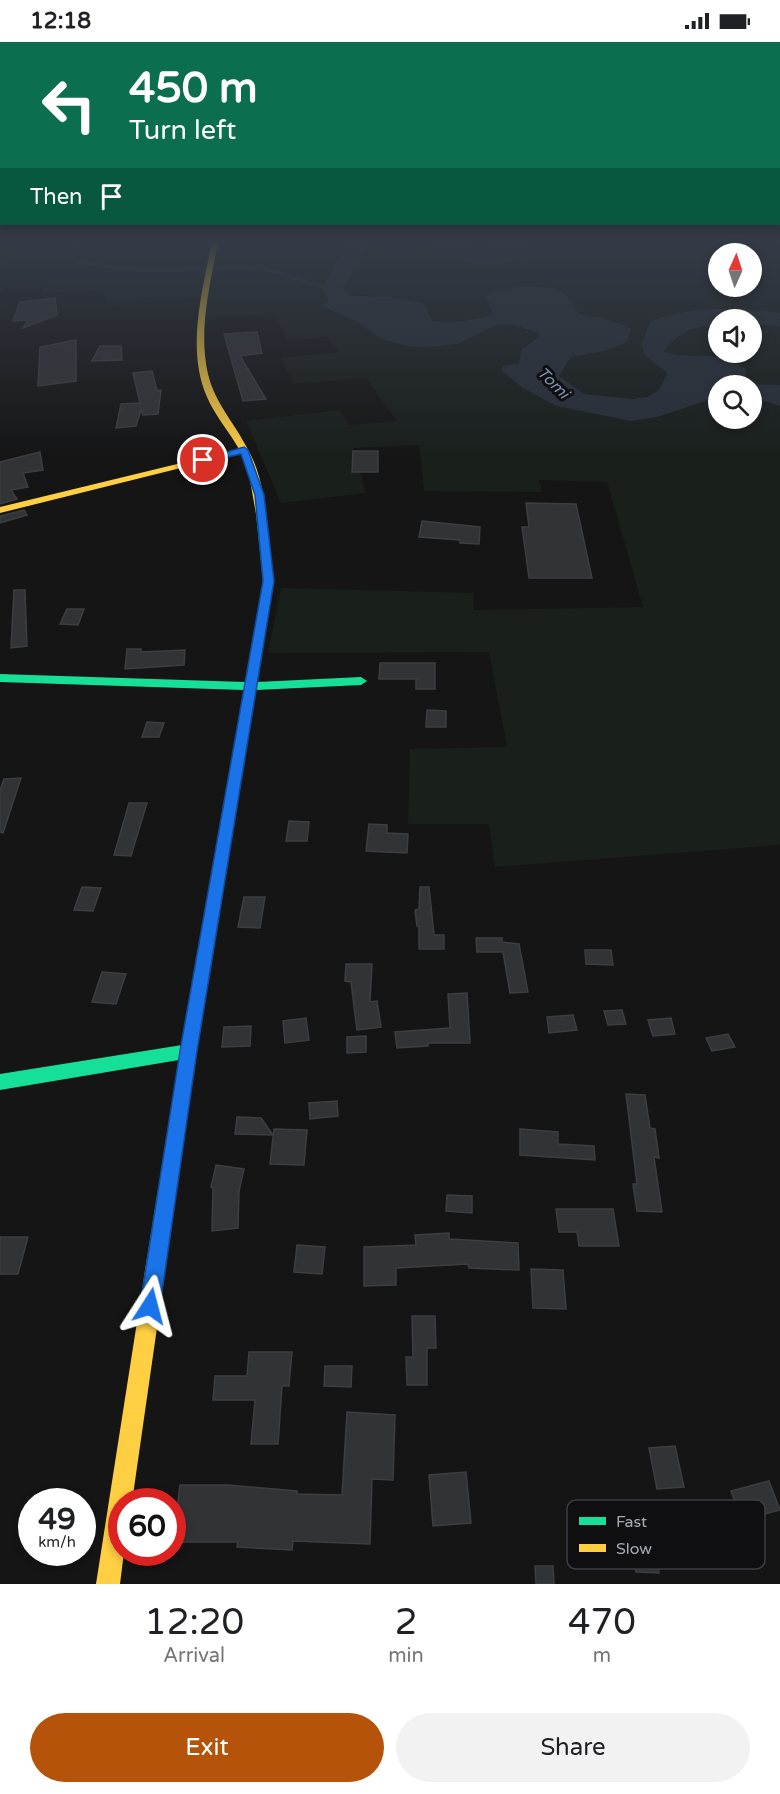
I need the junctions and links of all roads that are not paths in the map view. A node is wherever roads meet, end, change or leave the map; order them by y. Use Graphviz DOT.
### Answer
graph roads {
  1 [pos="202,314"];
  2 [pos="244,450"];
  3 [pos="0,510"];
  4 [pos="0,678"];
  5 [pos="361,681"];
  6 [pos="251,686"];
  7 [pos="189,1051"];
  8 [pos="0,1082"];
  9 [pos="108,1584"];
  1 -- 2 [label="main road"];
  2 -- 3 [label="main road"];
  2 -- 6 [label="main road"];
  4 -- 6 [label="main road"];
  5 -- 6 [label="main road"];
  6 -- 7 [label="main road"];
  7 -- 8 [label="main road"];
  7 -- 9 [label="main road"];
}
